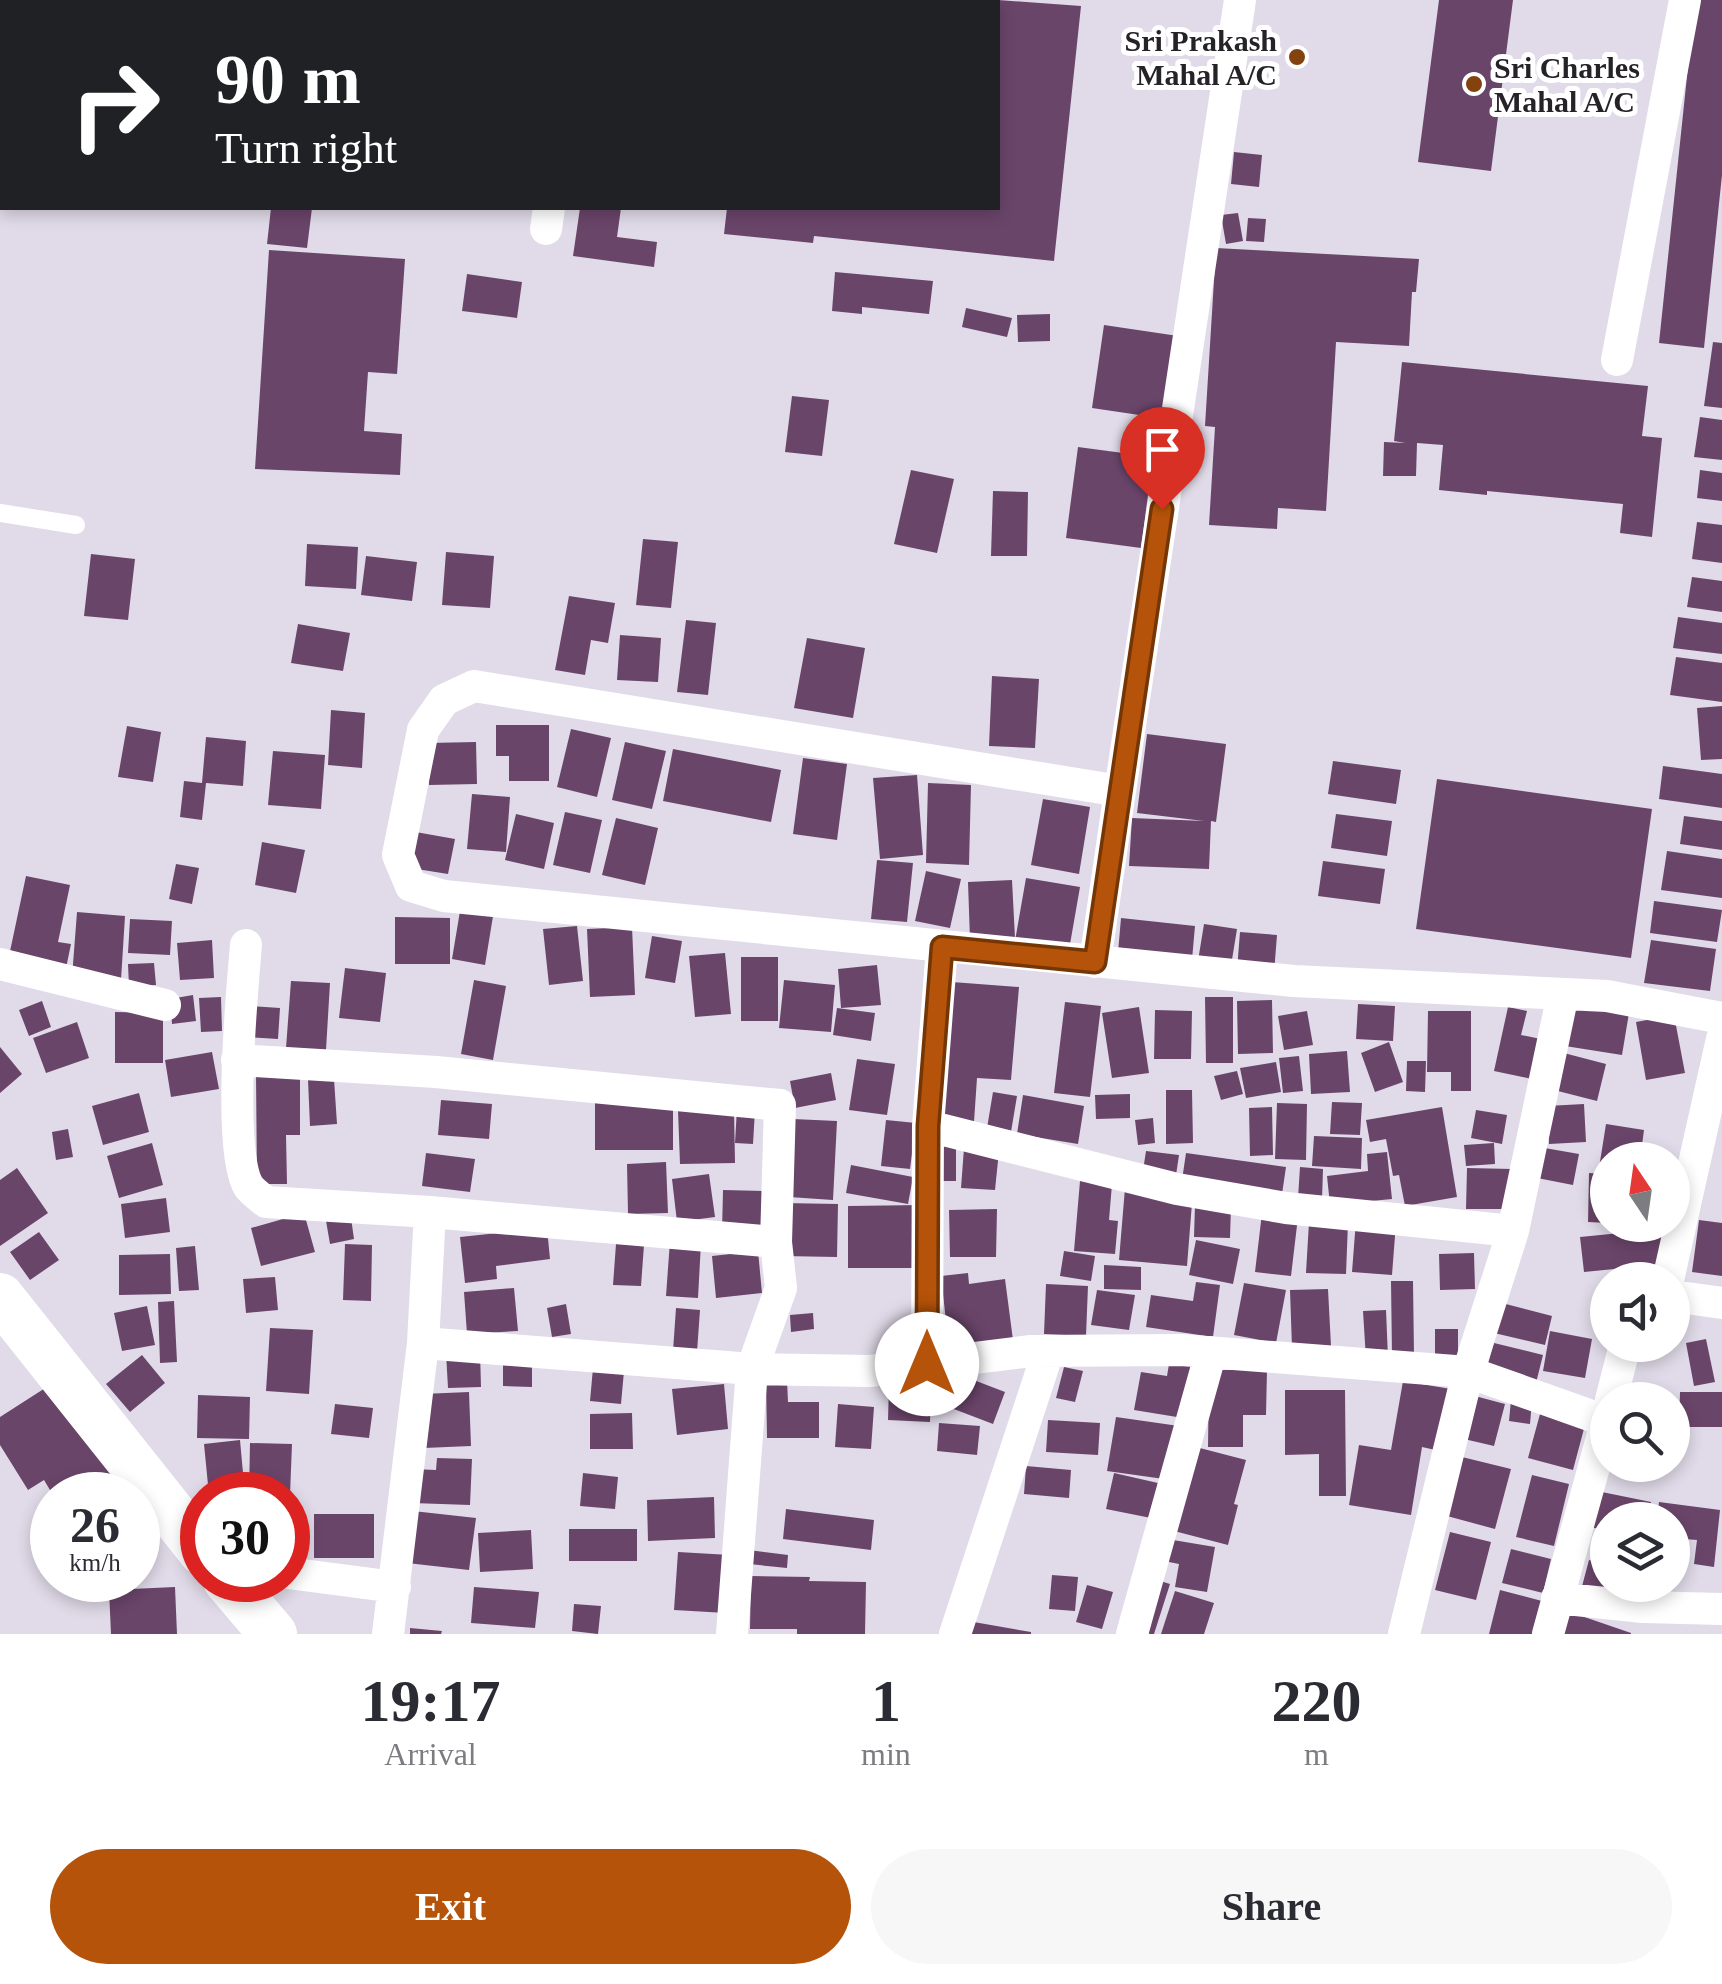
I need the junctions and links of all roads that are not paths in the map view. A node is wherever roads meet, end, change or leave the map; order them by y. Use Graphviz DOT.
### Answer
graph roads {
  1 [pos="1240,0"];
  2 [pos="1685,0"];
  3 [pos="1616,360"];
  4 [pos="0,512"];
  5 [pos="76,526"];
  6 [pos="1120,791"];
  7 [pos="246,946"];
  8 [pos="942,947"];
  9 [pos="1095,962"];
  10 [pos="0,964"];
  11 [pos="1564,994"];
  12 [pos="165,1004"];
  13 [pos="1722,1018"];
  14 [pos="1722,1039"];
  15 [pos="237,1060"];
  16 [pos="928,1126"];
  17 [pos="430,1212"];
  18 [pos="1514,1231"];
  19 [pos="776,1242"];
  20 [pos="1672,1262"];
  21 [pos="0,1297"];
  22 [pos="1690,1299"];
  23 [pos="1722,1303"];
  24 [pos="423,1343"];
  25 [pos="1048,1352"];
  26 [pos="1210,1352"];
  27 [pos="927,1364"];
  28 [pos="752,1369"];
  29 [pos="1468,1372"];
  30 [pos="1590,1412"];
  31 [pos="1590,1479"];
  32 [pos="180,1523"];
  33 [pos="310,1576"];
  34 [pos="395,1588"];
  35 [pos="1557,1598"];
  36 [pos="245,1602"];
  37 [pos="1722,1609"];
  38 [pos="273,1634"];
  39 [pos="388,1634"];
  40 [pos="732,1634"];
  41 [pos="954,1634"];
  42 [pos="1132,1634"];
  43 [pos="1404,1634"];
  44 [pos="1548,1634"];
  1 -- 6 [label="street"];
  2 -- 3 [label="street"];
  4 -- 5 [label="lane"];
  6 -- 8 [label="street"];
  6 -- 9 [label="street"];
  7 -- 15 [label="street"];
  8 -- 9 [label="street"];
  8 -- 16 [label="street"];
  9 -- 11 [label="street"];
  10 -- 12 [label="street"];
  11 -- 13 [label="street"];
  11 -- 18 [label="street"];
  14 -- 20 [label="street"];
  15 -- 17 [label="street"];
  15 -- 19 [label="street"];
  16 -- 18 [label="street"];
  16 -- 27 [label="street"];
  17 -- 19 [label="street"];
  17 -- 24 [label="street"];
  18 -- 29 [label="street"];
  19 -- 28 [label="street"];
  21 -- 32 [label="main road"];
  22 -- 23 [label="street"];
  24 -- 28 [label="street"];
  24 -- 34 [label="street"];
  25 -- 26 [label="street"];
  25 -- 27 [label="street"];
  25 -- 41 [label="street"];
  26 -- 29 [label="street"];
  26 -- 42 [label="street"];
  27 -- 28 [label="street"];
  28 -- 40 [label="street"];
  29 -- 30 [label="street"];
  29 -- 43 [label="street"];
  31 -- 35 [label="street"];
  33 -- 34 [label="street"];
  34 -- 39 [label="street"];
  35 -- 37 [label="street"];
  35 -- 44 [label="street"];
  36 -- 38 [label="main road"];
}
